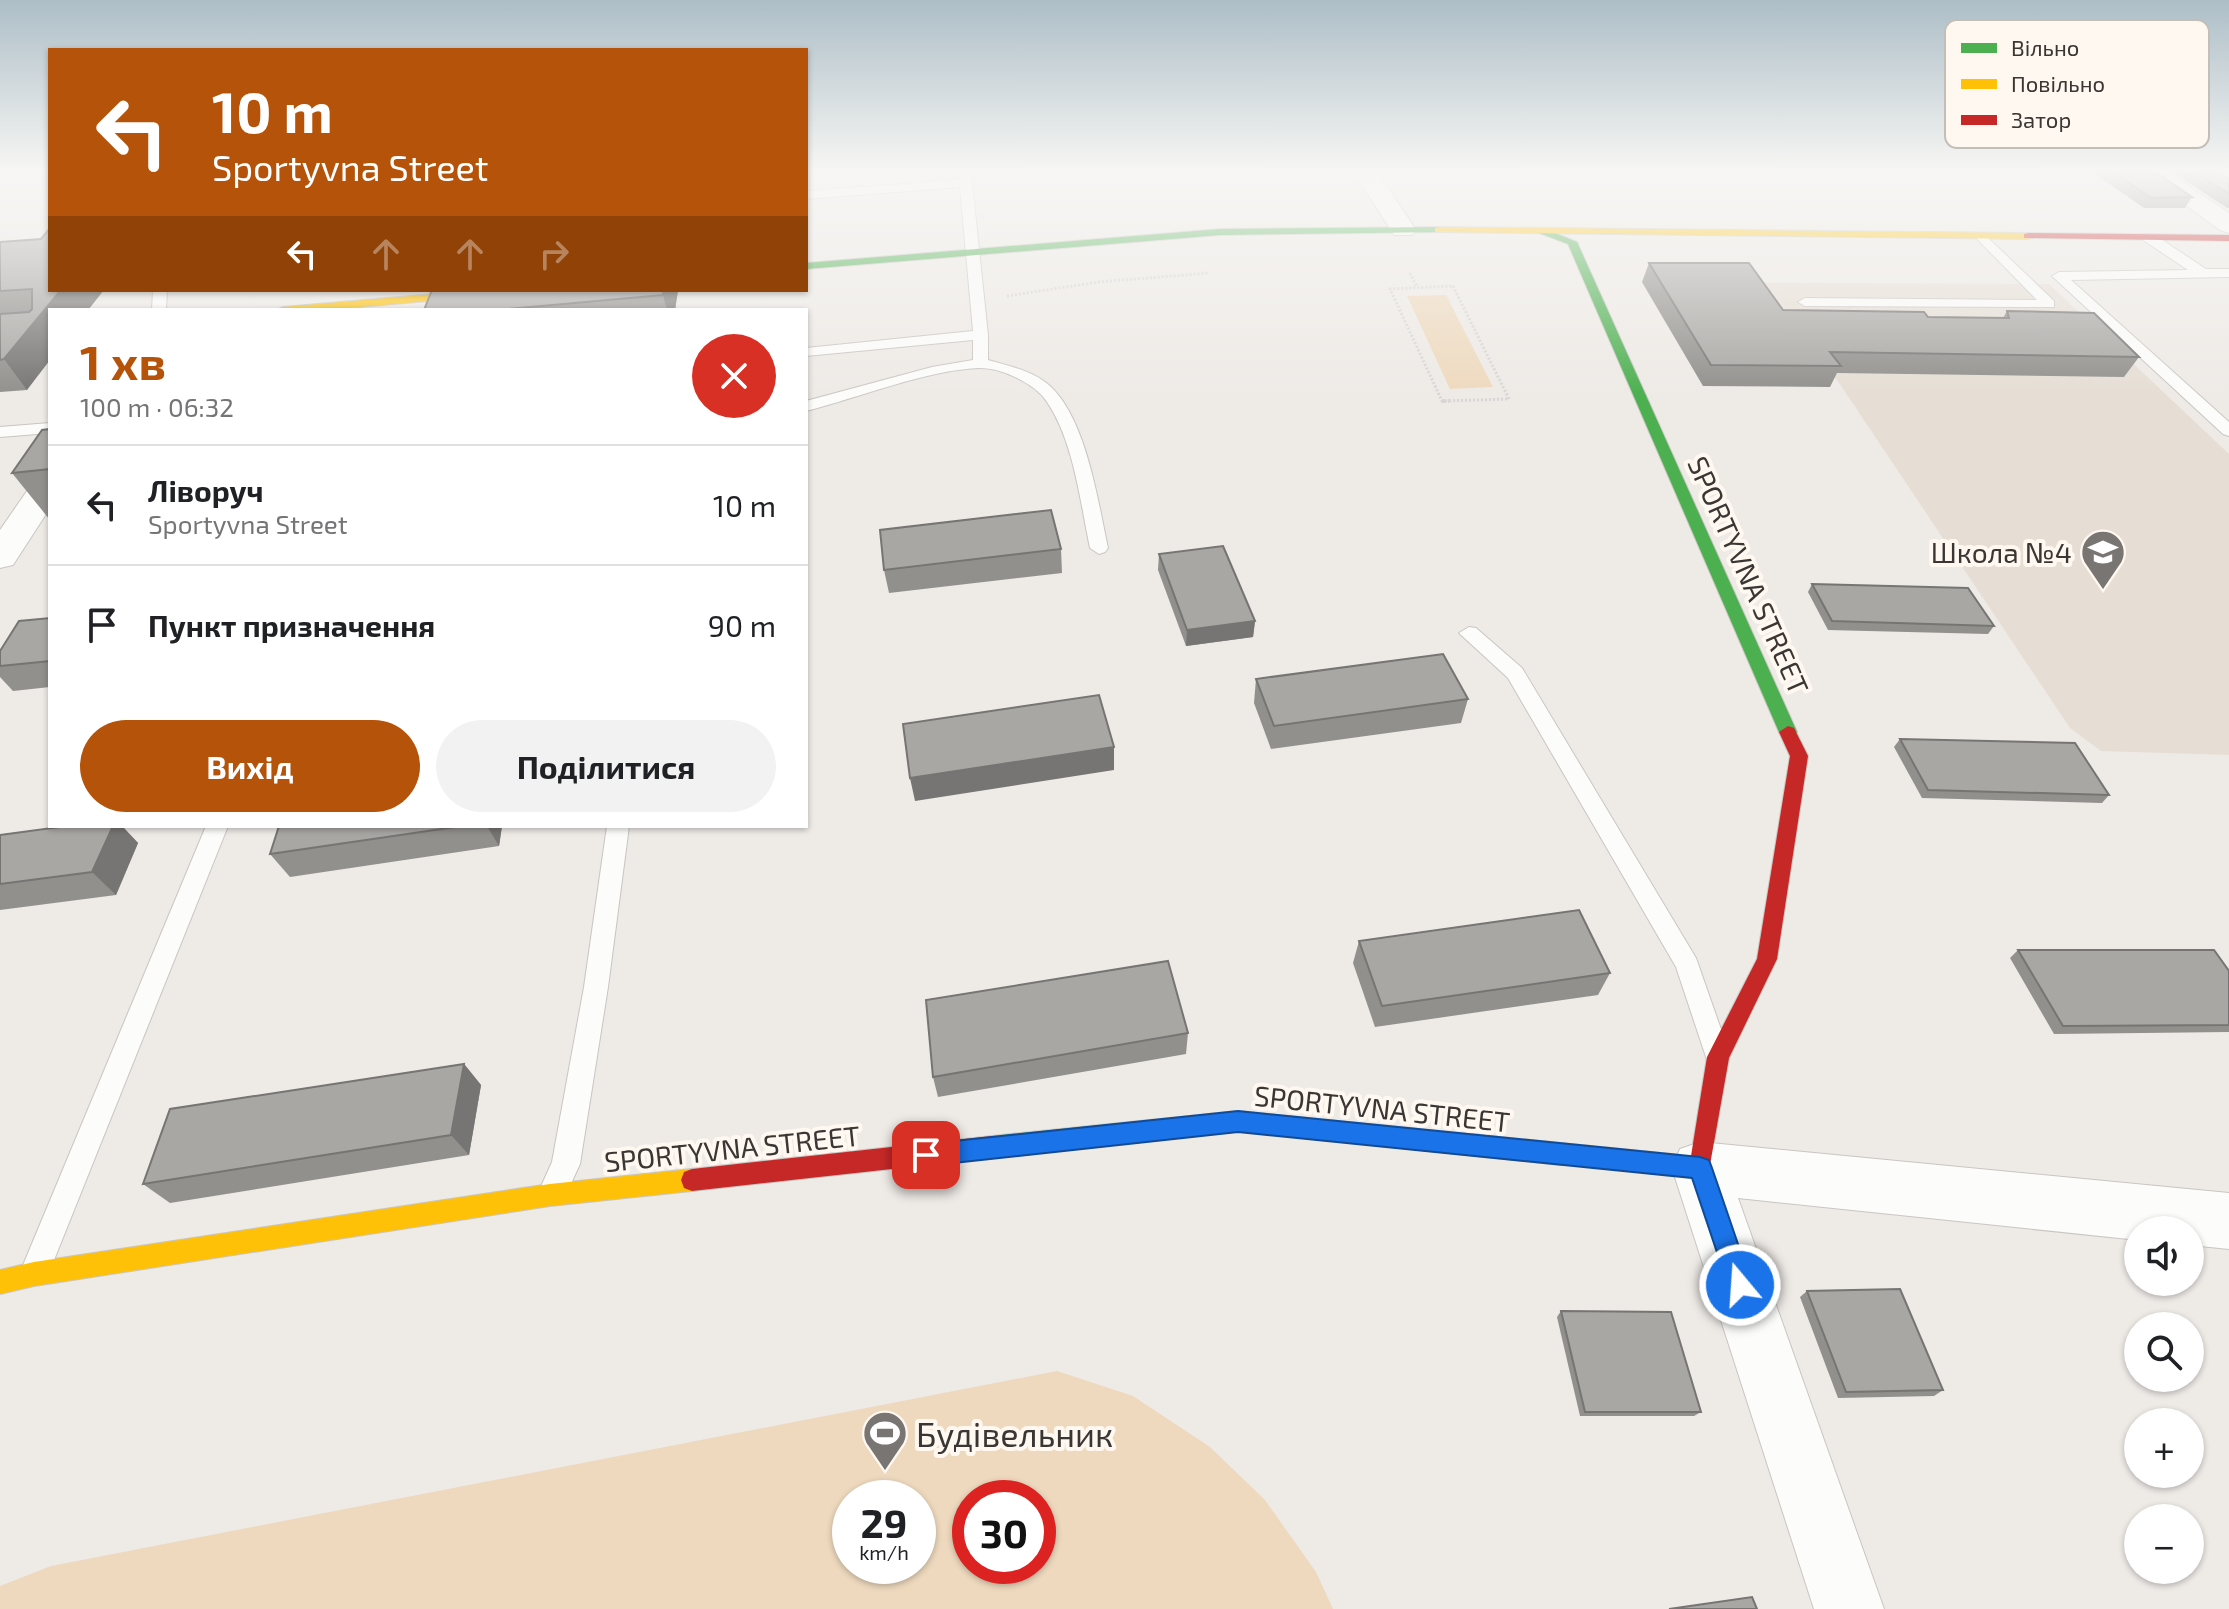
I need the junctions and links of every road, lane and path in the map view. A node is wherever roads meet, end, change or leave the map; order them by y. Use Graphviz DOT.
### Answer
graph roads {
  1 [pos="972,246"];
  2 [pos="1036,246"];
  3 [pos="1574,246"];
  4 [pos="1992,246"];
  5 [pos="2162,246"];
  6 [pos="972,251"];
  7 [pos="808,266"];
  8 [pos="1209,273"];
  9 [pos="1410,273"];
  10 [pos="2229,273"];
  11 [pos="2204,274"];
  12 [pos="1417,287"];
  13 [pos="498,292"];
  14 [pos="1805,302"];
  15 [pos="978,303"];
  16 [pos="307,308"];
  17 [pos="981,335"];
  18 [pos="808,352"];
  19 [pos="980,363"];
  20 [pos="808,405"];
  21 [pos="48,428"];
  22 [pos="2229,431"];
  23 [pos="0,432"];
  24 [pos="48,485"];
  25 [pos="1099,548"];
  26 [pos="0,557"];
  27 [pos="1469,633"];
  28 [pos="216,828"];
  29 [pos="618,828"];
  30 [pos="1718,1057"];
  31 [pos="1700,1168"];
  32 [pos="550,1195"];
  33 [pos="2229,1221"];
  34 [pos="34,1274"];
  35 [pos="0,1282"];
  36 [pos="1849,1609"];
  1 -- 6 [label="lane"];
  2 -- 6 [label="street"];
  3 -- 30 [label="street, SPORTYVNA STREET"];
  4 -- 14 [label="lane"];
  5 -- 11 [label="lane"];
  6 -- 7 [label="street"];
  6 -- 15 [label="lane"];
  8 -- 15 [label="path"];
  9 -- 12 [label="path"];
  10 -- 11 [label="lane"];
  11 -- 22 [label="lane"];
  12 -- 12 [label="path"];
  13 -- 16 [label="street"];
  15 -- 17 [label="lane"];
  17 -- 18 [label="lane"];
  17 -- 19 [label="lane"];
  19 -- 20 [label="lane"];
  19 -- 25 [label="lane"];
  21 -- 23 [label="lane"];
  24 -- 26 [label="street"];
  27 -- 30 [label="lane"];
  28 -- 34 [label="lane"];
  29 -- 32 [label="lane"];
  30 -- 31 [label="street, SPORTYVNA STREET"];
  31 -- 32 [label="street, SPORTYVNA STREET"];
  31 -- 33 [label="street"];
  31 -- 36 [label="street"];
  32 -- 34 [label="street, SPORTYVNA STREET"];
  34 -- 35 [label="street, SPORTYVNA STREET"];
}
